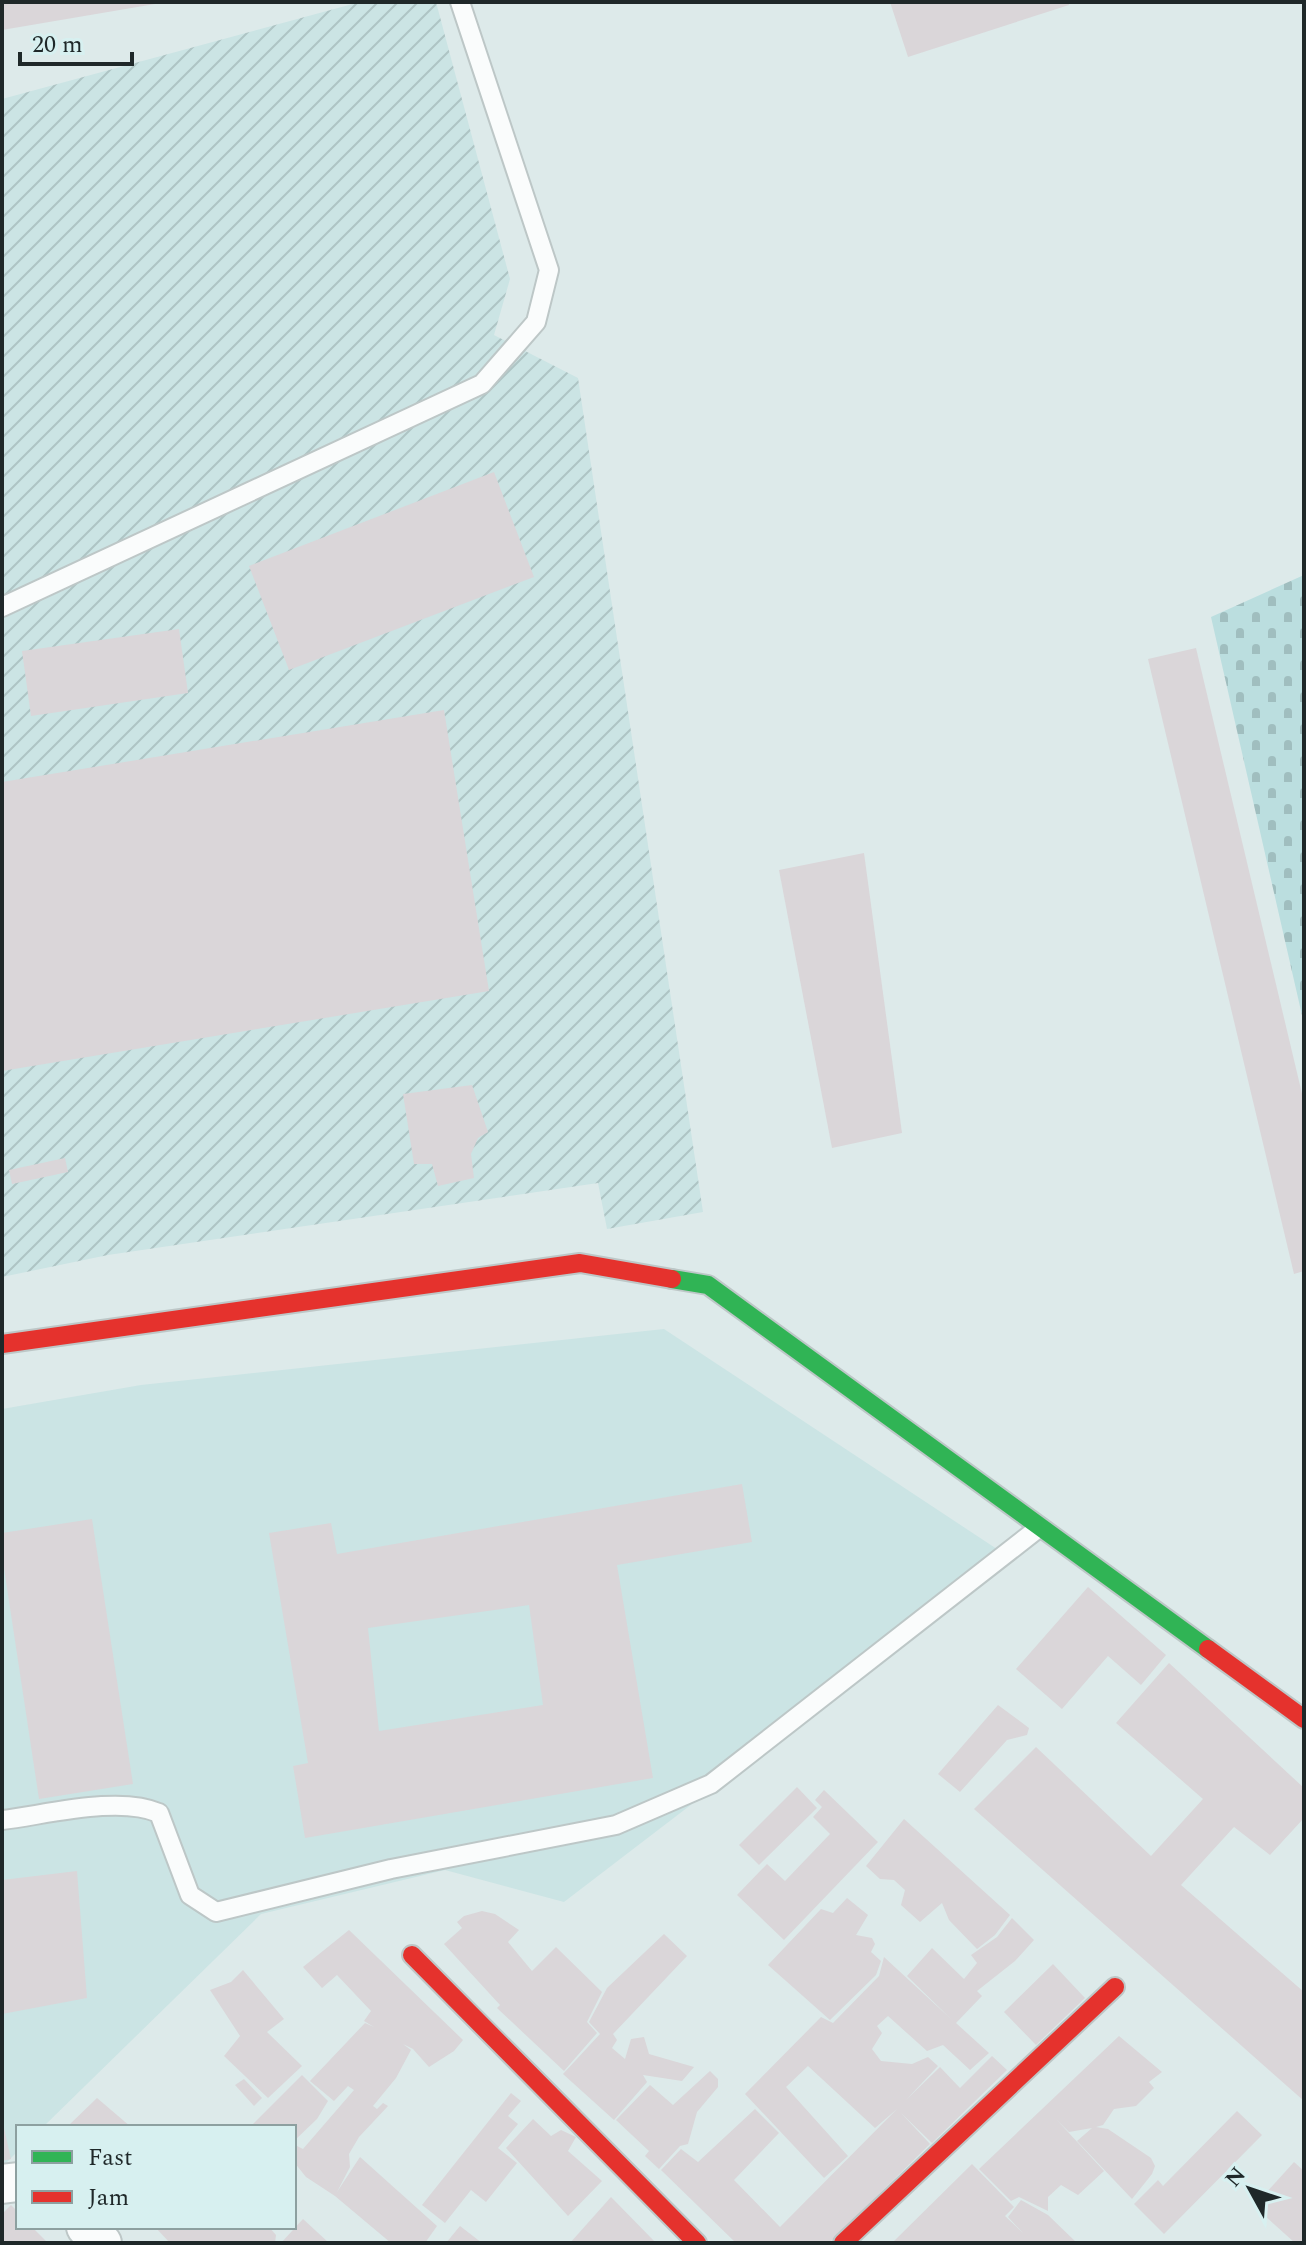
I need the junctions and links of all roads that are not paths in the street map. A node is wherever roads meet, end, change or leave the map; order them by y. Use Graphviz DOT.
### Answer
graph roads {
  1 [pos="460,2"];
  2 [pos="2,607"];
  3 [pos="2,1344"];
  4 [pos="1040,1527"];
  5 [pos="1304,1719"];
  6 [pos="2,1820"];
  7 [pos="412,1955"];
  8 [pos="1115,1987"];
  9 [pos="697,2243"];
  10 [pos="843,2243"];
  1 -- 2 [label="lane"];
  3 -- 4 [label="street"];
  4 -- 5 [label="street"];
  4 -- 6 [label="lane"];
  7 -- 9 [label="street"];
  8 -- 10 [label="street"];
}
